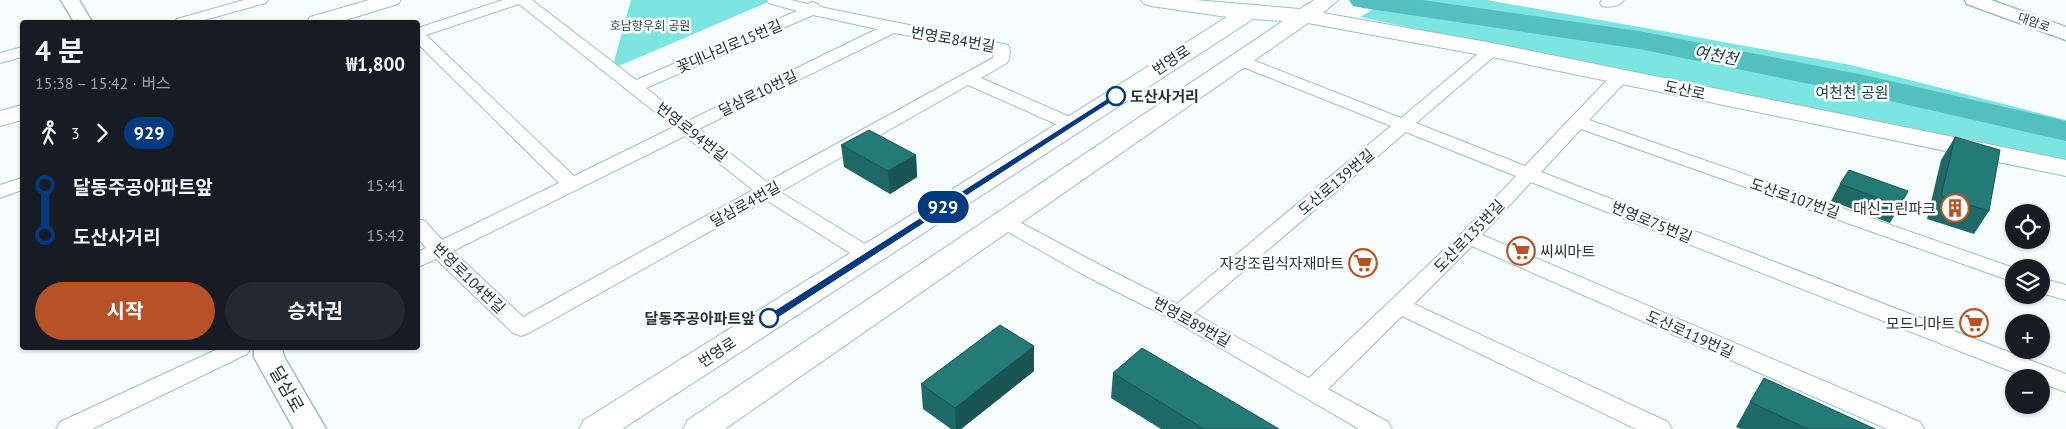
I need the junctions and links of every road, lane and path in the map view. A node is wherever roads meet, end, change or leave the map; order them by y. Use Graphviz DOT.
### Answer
graph roads {
  1 [pos="70,0"];
  2 [pos="261,0"];
  3 [pos="391,0"];
  4 [pos="518,0"];
  5 [pos="523,0"];
  6 [pos="774,0"];
  7 [pos="1151,0"];
  8 [pos="1974,0"];
  9 [pos="235,3"];
  10 [pos="814,5"];
  11 [pos="1259,5"];
  12 [pos="1315,9"];
  13 [pos="82,20"];
  14 [pos="188,20"];
  15 [pos="325,20"];
  16 [pos="891,28"];
  17 [pos="420,33"];
  18 [pos="2066,34"];
  19 [pos="420,36"];
  20 [pos="1197,43"];
  21 [pos="1492,50"];
  22 [pos="20,53"];
  23 [pos="0,58"];
  24 [pos="1239,60"];
  25 [pos="1620,77"];
  26 [pos="968,79"];
  27 [pos="635,87"];
  28 [pos="20,113"];
  29 [pos="0,119"];
  30 [pos="1577,122"];
  31 [pos="1071,124"];
  32 [pos="1405,124"];
  33 [pos="686,128"];
  34 [pos="2066,168"];
  35 [pos="1528,173"];
  36 [pos="571,184"];
  37 [pos="20,185"];
  38 [pos="0,192"];
  39 [pos="768,192"];
  40 [pos="1003,221"];
  41 [pos="420,227"];
  42 [pos="1469,237"];
  43 [pos="438,249"];
  44 [pos="868,255"];
  45 [pos="420,259"];
  46 [pos="2005,272"];
  47 [pos="2050,288"];
  48 [pos="2066,293"];
  49 [pos="1400,306"];
  50 [pos="1179,314"];
  51 [pos="521,328"];
  52 [pos="235,350"];
  53 [pos="268,350"];
  54 [pos="2066,383"];
  55 [pos="1313,389"];
  56 [pos="70,429"];
  57 [pos="310,429"];
  58 [pos="596,429"];
  59 [pos="700,429"];
  60 [pos="1379,429"];
  61 [pos="1659,429"];
  62 [pos="1911,429"];
  1 -- 13 [label="street"];
  2 -- 9 [label="street"];
  3 -- 15 [label="main road"];
  4 -- 17 [label="street"];
  5 -- 27 [label="street, 번영로94번길"];
  6 -- 10 [label="street, 번영로84번길"];
  7 -- 11 [label="main road, 도산로"];
  8 -- 18 [label="street, 대암로"];
  9 -- 14 [label="street"];
  10 -- 16 [label="street, 번영로84번길"];
  10 -- 27 [label="street, 꽃대나리로15번길"];
  11 -- 12 [label="main road, 도산로"];
  11 -- 20 [label="main road, 번영로"];
  12 -- 21 [label="main road, 도산로"];
  12 -- 24 [label="main road"];
  16 -- 26 [label="street, 번영로84번길"];
  16 -- 33 [label="street, 달삼로10번길"];
  19 -- 36 [label="street"];
  20 -- 24 [label="main road"];
  20 -- 31 [label="main road, 번영로"];
  21 -- 25 [label="main road, 도산로"];
  21 -- 32 [label="street, 도산로139번길"];
  22 -- 23 [label="street"];
  24 -- 32 [label="street, 번영로75번길"];
  24 -- 40 [label="main road"];
  25 -- 30 [label="street, 도산로135번길"];
  25 -- 34 [label="main road, 도산로"];
  26 -- 31 [label="street"];
  26 -- 39 [label="street, 달삼로4번길"];
  27 -- 33 [label="street, 번영로94번길"];
  28 -- 29 [label="main road"];
  30 -- 35 [label="street, 도산로135번길"];
  30 -- 46 [label="street, 도산로107번길"];
  31 -- 44 [label="main road, 번영로"];
  32 -- 35 [label="street, 번영로75번길"];
  32 -- 50 [label="street, 도산로139번길"];
  33 -- 36 [label="street, 달삼로10번길"];
  33 -- 39 [label="street, 번영로94번길"];
  35 -- 42 [label="street, 도산로135번길"];
  35 -- 54 [label="street, 번영로75번길"];
  36 -- 43 [label="street, 달삼로10번길"];
  37 -- 38 [label="street"];
  39 -- 44 [label="street, 번영로94번길"];
  39 -- 51 [label="street, 달삼로4번길"];
  40 -- 50 [label="street, 번영로89번길"];
  40 -- 59 [label="main road"];
  41 -- 43 [label="street, 번영로104번길"];
  42 -- 49 [label="street, 도산로135번길"];
  42 -- 62 [label="street, 도산로119번길"];
  43 -- 45 [label="street, 달삼로10번길"];
  43 -- 51 [label="street, 번영로104번길"];
  44 -- 58 [label="main road, 번영로"];
  47 -- 48 [label="street"];
  49 -- 55 [label="street, 도산로135번길"];
  49 -- 61 [label="street"];
  50 -- 55 [label="street, 번영로89번길"];
  52 -- 56 [label="street"];
  53 -- 57 [label="street, 달삼로"];
  55 -- 60 [label="street, 번영로89번길"];
}
